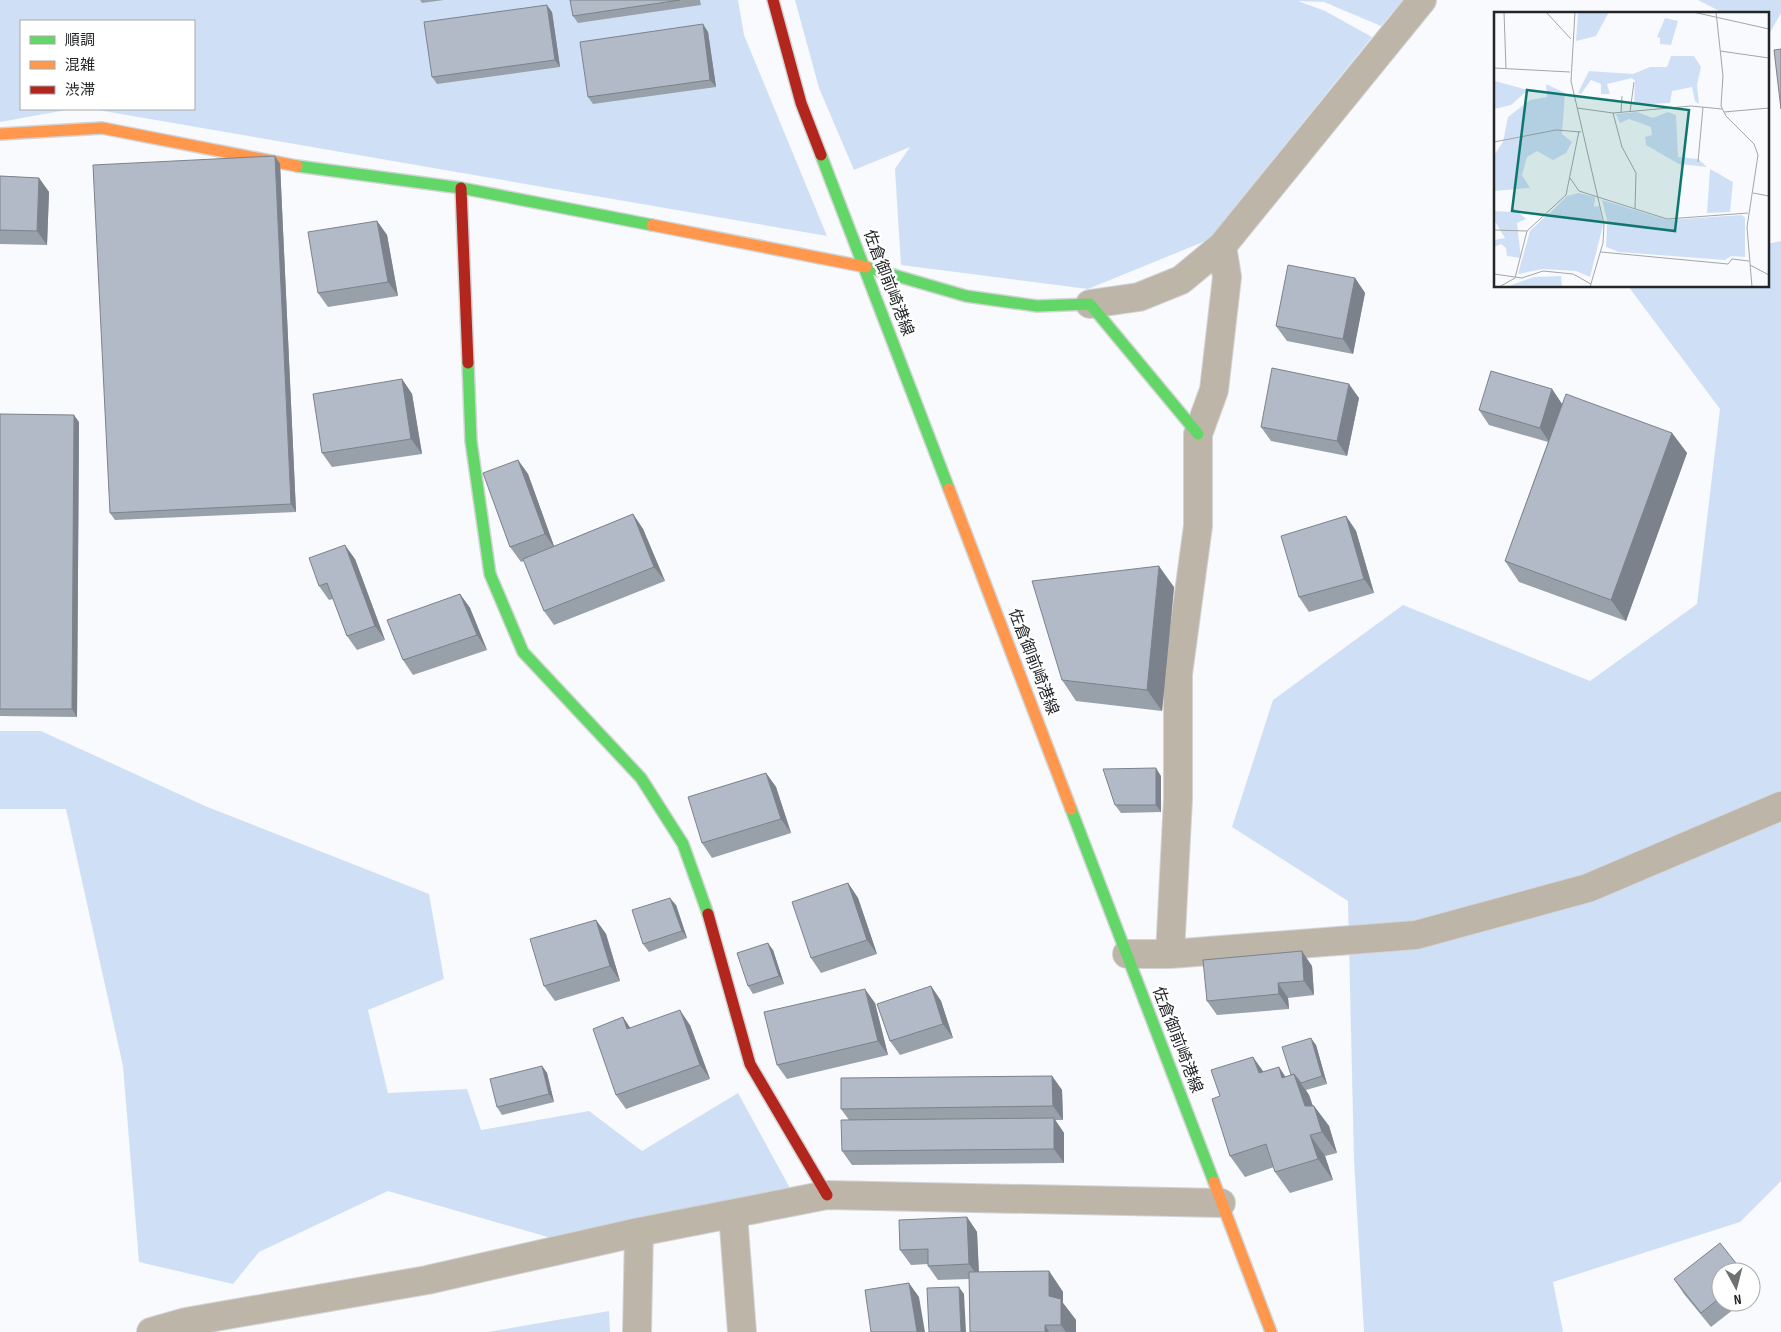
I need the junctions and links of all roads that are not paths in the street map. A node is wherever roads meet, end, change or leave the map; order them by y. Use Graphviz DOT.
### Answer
graph roads {
  1 [pos="773,0"];
  2 [pos="1422,0"];
  3 [pos="0,134"];
  4 [pos="461,188"];
  5 [pos="1222,246"];
  6 [pos="865,267"];
  7 [pos="1090,304"];
  8 [pos="1198,434"];
  9 [pos="1781,806"];
  10 [pos="1127,954"];
  11 [pos="1170,954"];
  12 [pos="827,1195"];
  13 [pos="1221,1203"];
  14 [pos="733,1214"];
  15 [pos="639,1232"];
  16 [pos="151,1332"];
  17 [pos="638,1332"];
  18 [pos="742,1332"];
  19 [pos="1271,1332"];
  1 -- 6 [label="street, 佐倉御前崎港線"];
  2 -- 5 [label="street"];
  3 -- 4 [label="street"];
  4 -- 6 [label="street"];
  4 -- 12 [label="street"];
  5 -- 7 [label="street"];
  5 -- 8 [label="street"];
  6 -- 7 [label="street"];
  6 -- 10 [label="street, 佐倉御前崎港線"];
  7 -- 8 [label="street"];
  8 -- 11 [label="street"];
  9 -- 11 [label="street"];
  10 -- 11 [label="street"];
  10 -- 13 [label="street, 佐倉御前崎港線"];
  12 -- 13 [label="street"];
  12 -- 14 [label="street"];
  13 -- 19 [label="street, 佐倉御前崎港線"];
  14 -- 15 [label="street"];
  14 -- 18 [label="street"];
  15 -- 16 [label="street"];
  15 -- 17 [label="street"];
}
